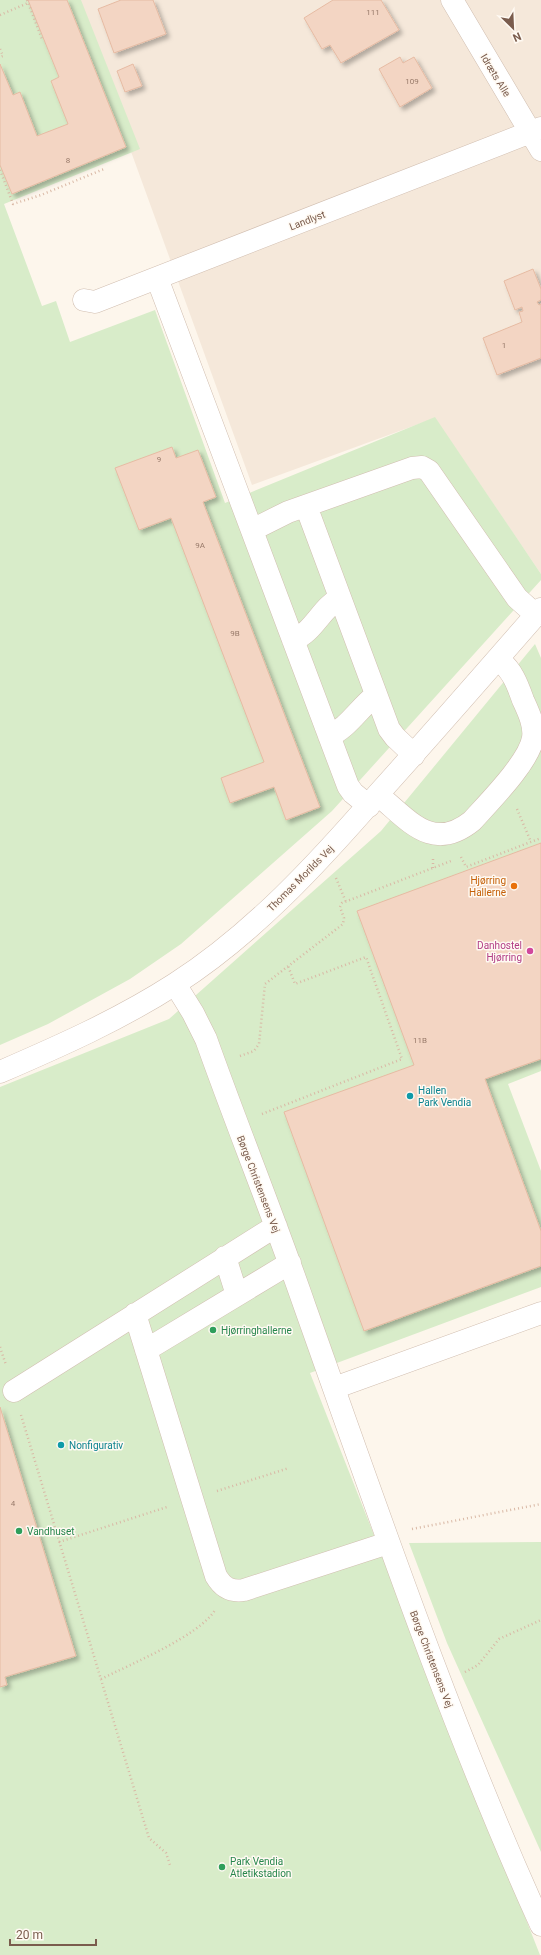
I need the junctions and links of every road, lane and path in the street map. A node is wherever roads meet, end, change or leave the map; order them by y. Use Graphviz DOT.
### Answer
graph roads {
  1 [pos="452,0"];
  2 [pos="27,1"];
  3 [pos="0,15"];
  4 [pos="42,39"];
  5 [pos="0,50"];
  6 [pos="0,57"];
  7 [pos="537,137"];
  8 [pos="0,170"];
  9 [pos="104,170"];
  10 [pos="157,278"];
  11 [pos="84,300"];
  12 [pos="306,506"];
  13 [pos="252,530"];
  14 [pos="340,598"];
  15 [pos="538,612"];
  16 [pos="293,640"];
  17 [pos="498,658"];
  18 [pos="376,695"];
  19 [pos="329,736"];
  20 [pos="414,754"];
  21 [pos="498,791"];
  22 [pos="373,800"];
  23 [pos="541,838"];
  24 [pos="531,842"];
  25 [pos="288,966"];
  26 [pos="175,984"];
  27 [pos="215,1066"];
  28 [pos="0,1072"];
  29 [pos="236,1124"];
  30 [pos="276,1226"];
  31 [pos="225,1257"];
  32 [pos="290,1263"];
  33 [pos="236,1295"];
  34 [pos="541,1313"];
  35 [pos="136,1314"];
  36 [pos="0,1347"];
  37 [pos="146,1350"];
  38 [pos="334,1388"];
  39 [pos="14,1392"];
  40 [pos="541,1504"];
  41 [pos="387,1539"];
  42 [pos="227,1588"];
  43 [pos="541,1620"];
  44 [pos="101,1679"];
  45 [pos="440,1683"];
  46 [pos="170,1866"];
  47 [pos="541,1925"];
  1 -- 7 [label="street, Idræts Alle"];
  2 -- 3 [label="path"];
  2 -- 4 [label="path"];
  5 -- 6 [label="path"];
  7 -- 10 [label="street, Landlyst"];
  8 -- 9 [label="path"];
  10 -- 11 [label="street, Landlyst"];
  10 -- 13 [label="street"];
  12 -- 13 [label="street"];
  12 -- 14 [label="street"];
  12 -- 15 [label="street"];
  13 -- 16 [label="street"];
  14 -- 16 [label="street"];
  14 -- 18 [label="street"];
  15 -- 17 [label="street, Thomas Morilds Vej"];
  16 -- 19 [label="street"];
  17 -- 20 [label="street, Thomas Morilds Vej"];
  17 -- 21 [label="street"];
  18 -- 19 [label="street"];
  18 -- 20 [label="street"];
  19 -- 22 [label="street"];
  20 -- 22 [label="street, Thomas Morilds Vej"];
  21 -- 22 [label="street"];
  21 -- 24 [label="path"];
  22 -- 26 [label="street, Thomas Morilds Vej"];
  23 -- 24 [label="path"];
  24 -- 25 [label="path"];
  25 -- 27 [label="path"];
  25 -- 29 [label="path"];
  26 -- 27 [label="street, Børge Christensens Vej"];
  26 -- 28 [label="street, Thomas Morilds Vej"];
  27 -- 29 [label="street, Børge Christensens Vej"];
  29 -- 30 [label="street, Børge Christensens Vej"];
  30 -- 31 [label="street"];
  30 -- 32 [label="street, Børge Christensens Vej"];
  31 -- 33 [label="street"];
  31 -- 35 [label="street"];
  32 -- 33 [label="street"];
  32 -- 38 [label="street, Børge Christensens Vej"];
  33 -- 37 [label="street"];
  34 -- 38 [label="street"];
  35 -- 37 [label="street"];
  35 -- 39 [label="street"];
  36 -- 39 [label="path"];
  37 -- 42 [label="street"];
  38 -- 41 [label="street, Børge Christensens Vej"];
  39 -- 44 [label="path"];
  40 -- 41 [label="path"];
  41 -- 42 [label="street"];
  41 -- 45 [label="street, Børge Christensens Vej"];
  42 -- 44 [label="path"];
  43 -- 45 [label="path"];
  44 -- 46 [label="path"];
  45 -- 47 [label="street, Børge Christensens Vej"];
}
